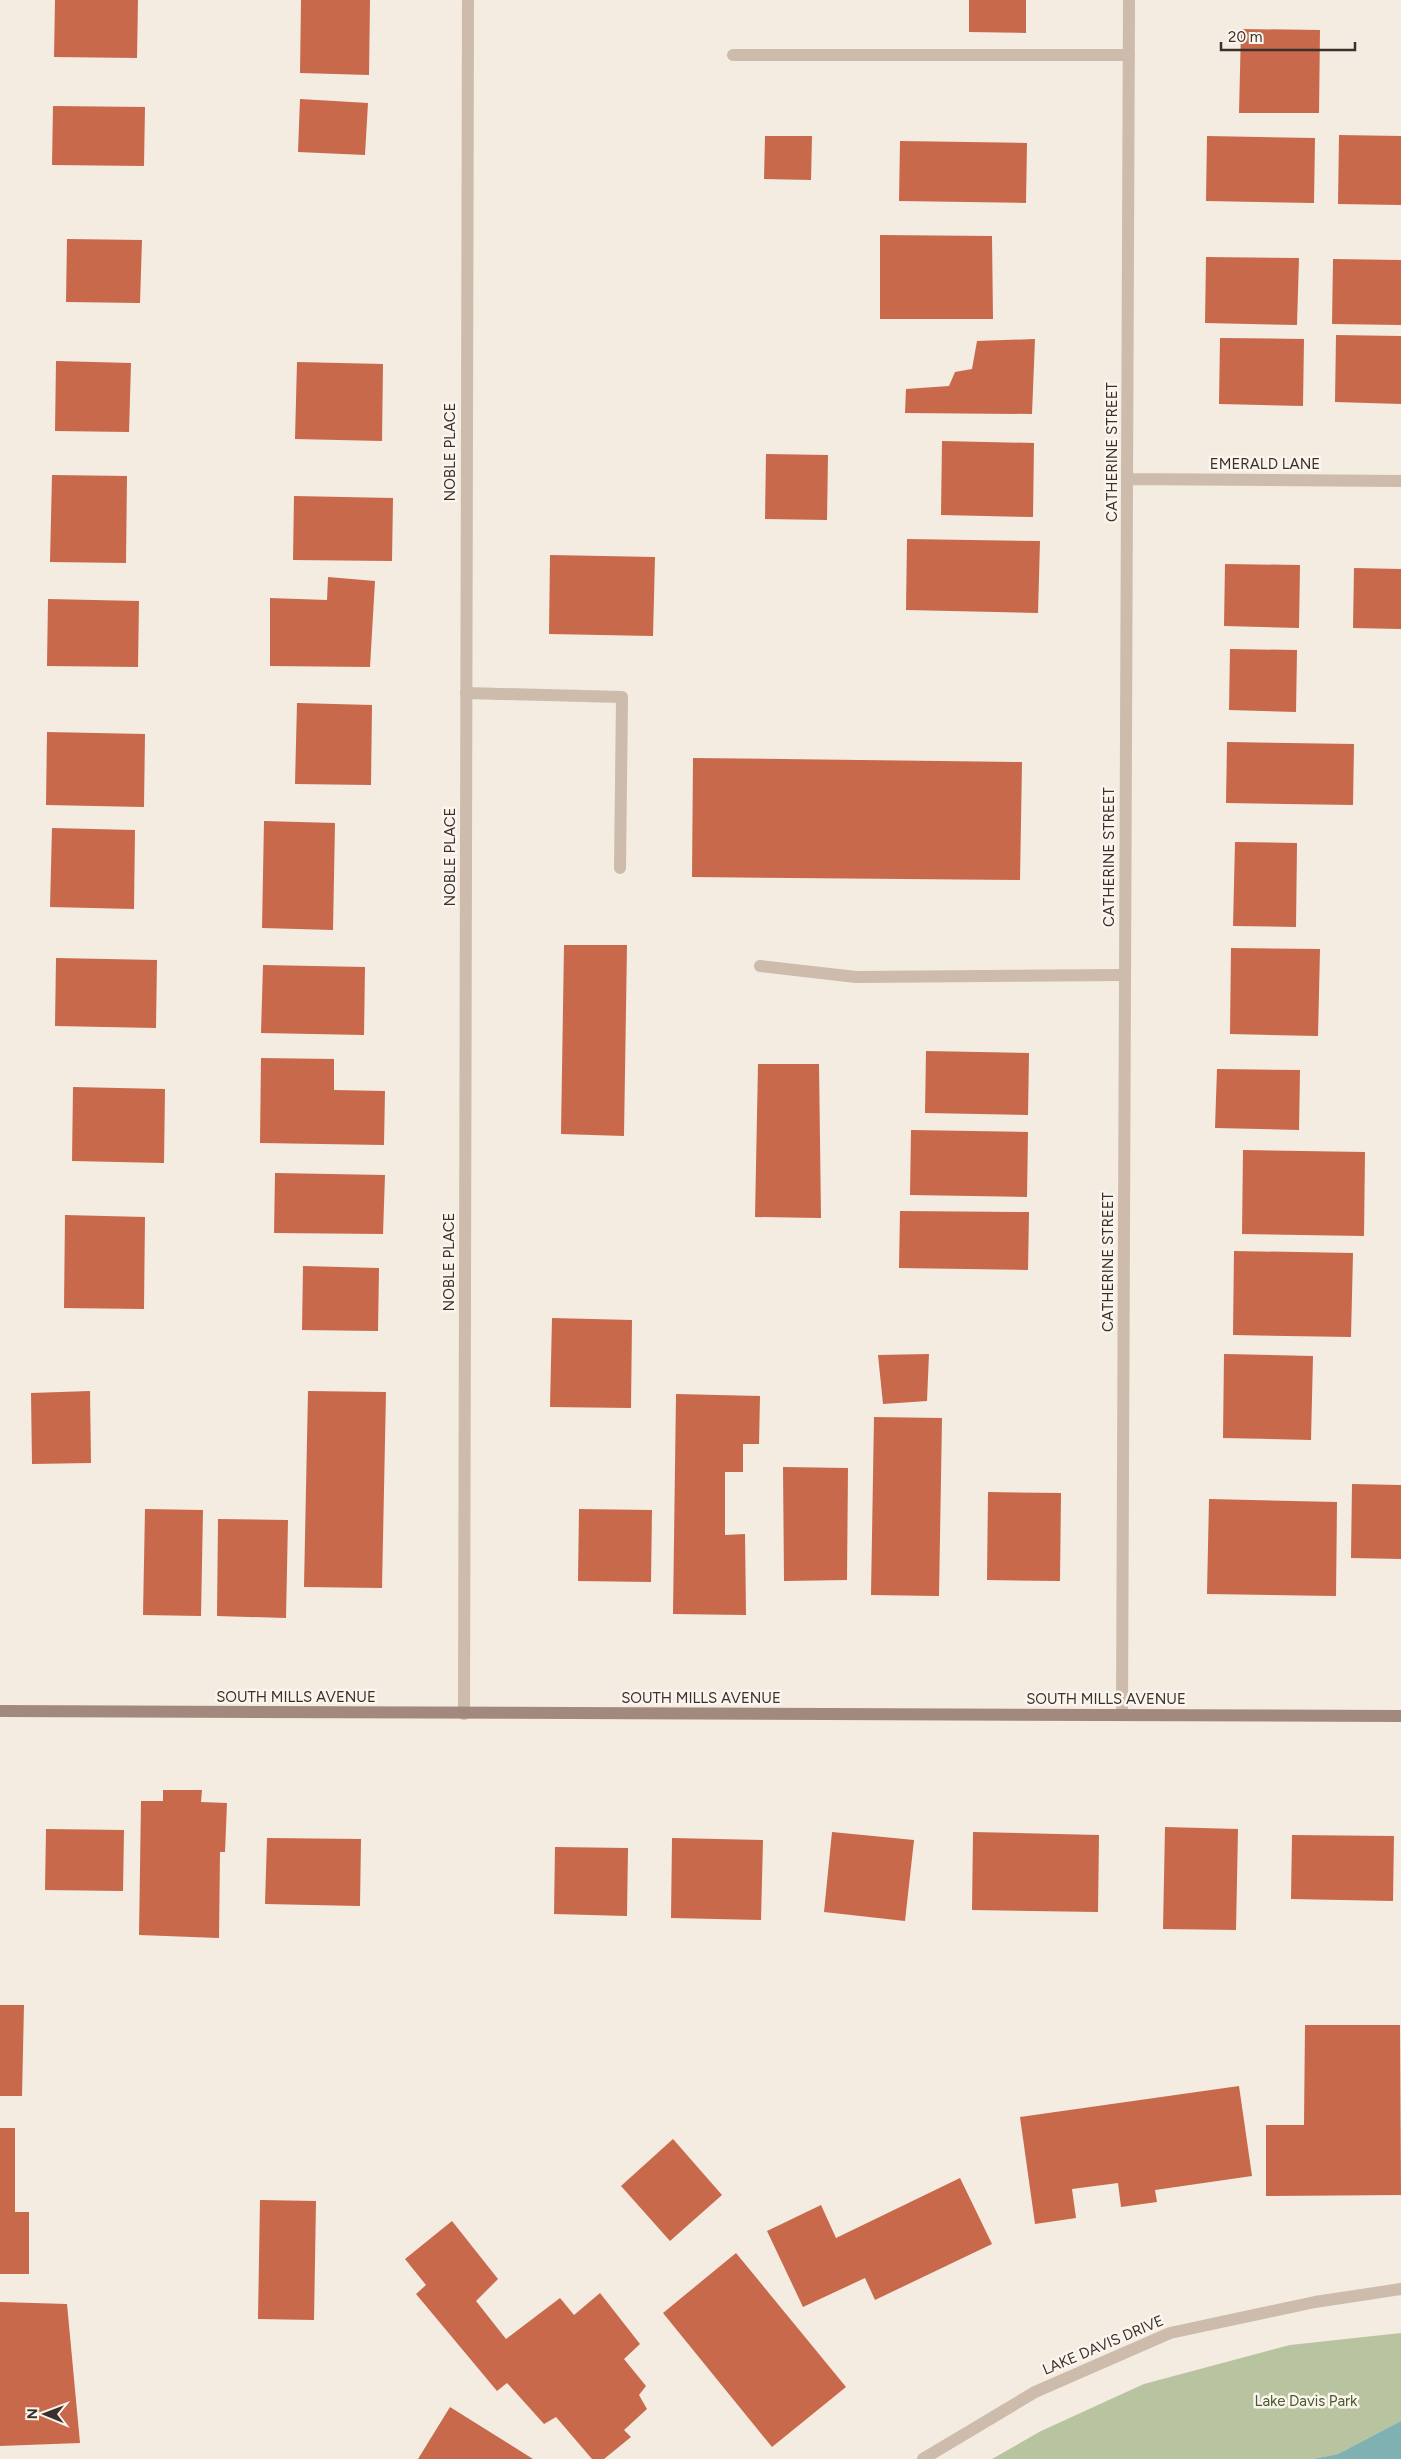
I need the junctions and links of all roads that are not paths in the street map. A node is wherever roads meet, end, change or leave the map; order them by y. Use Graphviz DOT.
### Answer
graph roads {
  1 [pos="468,0"];
  2 [pos="1129,0"];
  3 [pos="734,55"];
  4 [pos="1129,55"];
  5 [pos="1128,479"];
  6 [pos="1401,481"];
  7 [pos="466,693"];
  8 [pos="620,868"];
  9 [pos="760,966"];
  10 [pos="1125,975"];
  11 [pos="0,1711"];
  12 [pos="464,1714"];
  13 [pos="1122,1715"];
  14 [pos="1401,1716"];
  15 [pos="1401,2289"];
  16 [pos="923,2459"];
  1 -- 7 [label="street, NOBLE PLACE"];
  2 -- 4 [label="street, CATHERINE STREET"];
  3 -- 4 [label="street"];
  4 -- 5 [label="street, CATHERINE STREET"];
  5 -- 6 [label="street, EMERALD LANE"];
  5 -- 10 [label="street, CATHERINE STREET"];
  7 -- 8 [label="street"];
  7 -- 12 [label="street, NOBLE PLACE"];
  9 -- 10 [label="street"];
  10 -- 13 [label="street, CATHERINE STREET"];
  11 -- 12 [label="street, SOUTH MILLS AVENUE"];
  12 -- 13 [label="street, SOUTH MILLS AVENUE"];
  13 -- 14 [label="street, SOUTH MILLS AVENUE"];
  15 -- 16 [label="street, LAKE DAVIS DRIVE"];
}
